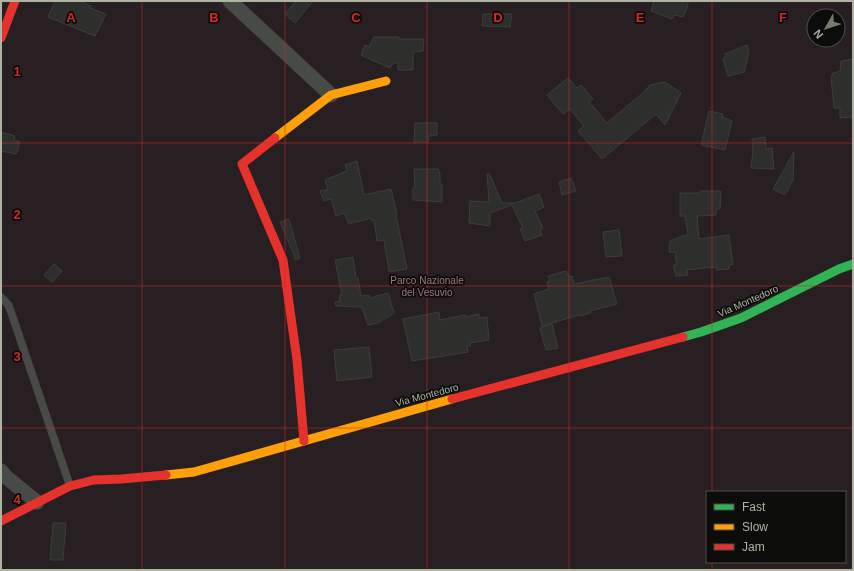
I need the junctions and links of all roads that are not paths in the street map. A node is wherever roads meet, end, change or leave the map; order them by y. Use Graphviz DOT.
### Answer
graph roads {
  1 [pos="15,1"];
  2 [pos="230,1"];
  3 [pos="1,38"];
  4 [pos="386,81"];
  5 [pos="331,95"];
  6 [pos="853,264"];
  7 [pos="1,298"];
  8 [pos="304,441"];
  9 [pos="1,471"];
  10 [pos="70,486"];
  11 [pos="37,502"];
  12 [pos="1,521"];
  1 -- 3 [label="street"];
  2 -- 5 [label="street"];
  4 -- 5 [label="street"];
  5 -- 8 [label="street"];
  6 -- 8 [label="street, Via Montedoro"];
  7 -- 10 [label="lane"];
  8 -- 10 [label="street, Via Montedoro"];
  9 -- 11 [label="street"];
  10 -- 11 [label="street, Via Montedoro"];
  11 -- 12 [label="street, Via Montedoro"];
}
